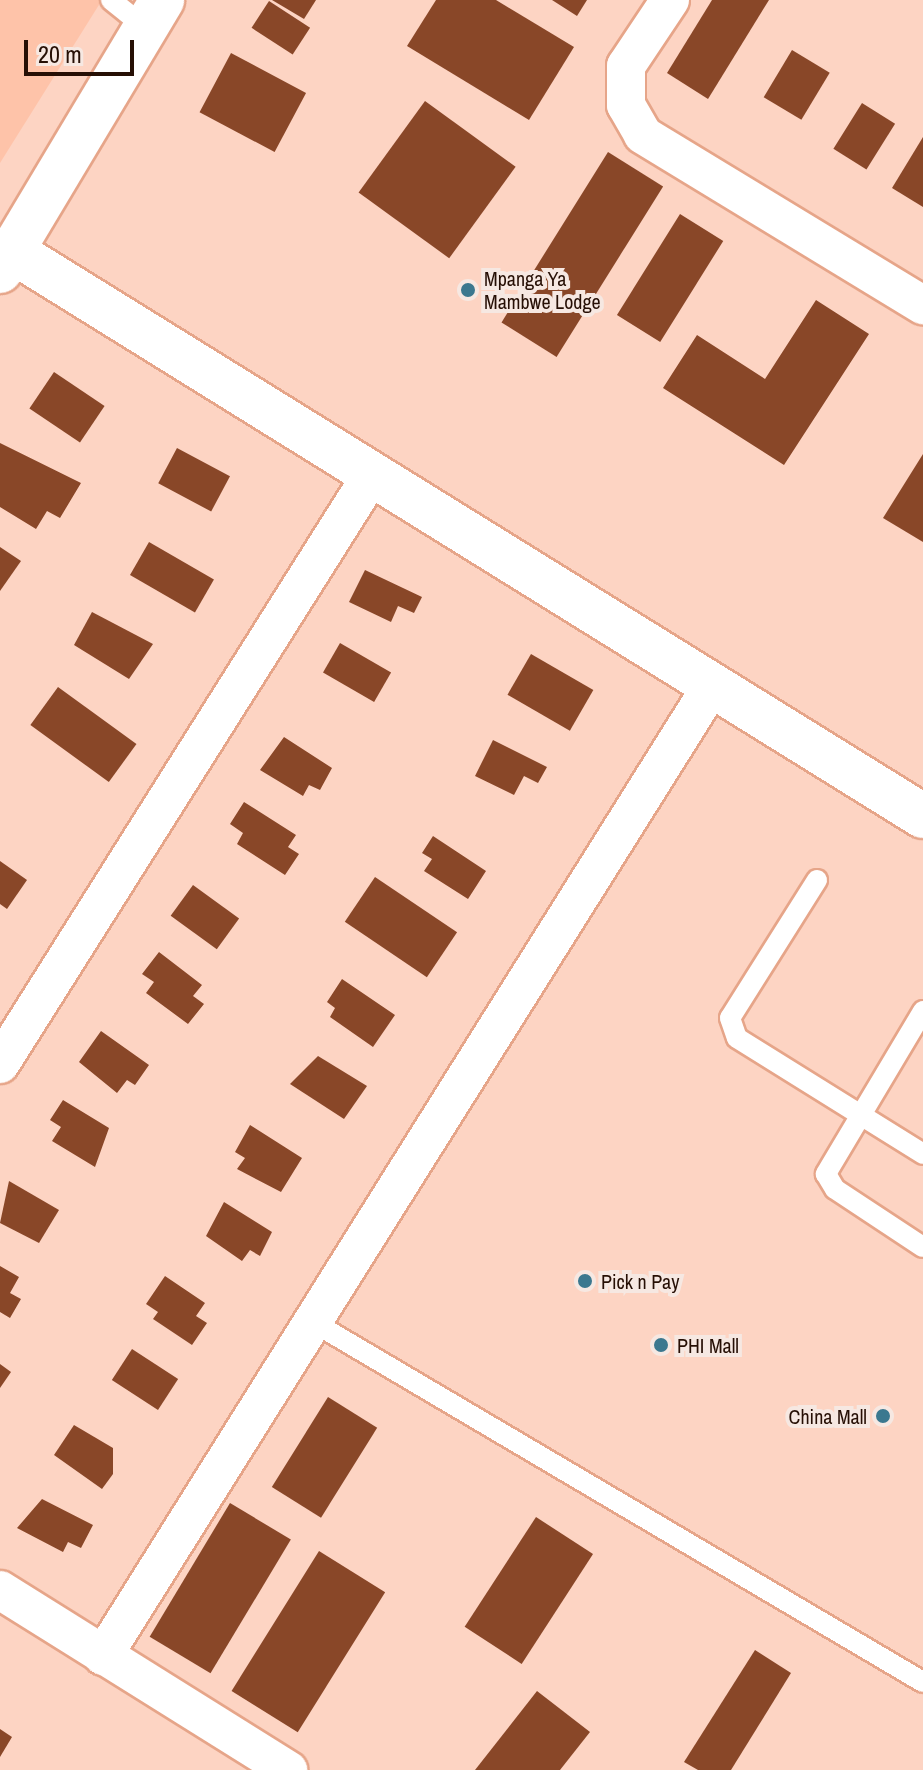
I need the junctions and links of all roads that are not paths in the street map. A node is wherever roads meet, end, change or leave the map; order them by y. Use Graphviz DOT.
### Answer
graph roads {
  1 [pos="111,0"];
  2 [pos="670,0"];
  3 [pos="154,14"];
  4 [pos="6,261"];
  5 [pos="923,305"];
  6 [pos="371,476"];
  7 [pos="711,687"];
  8 [pos="923,816"];
  9 [pos="817,880"];
  10 [pos="923,1011"];
  11 [pos="0,1064"];
  12 [pos="859,1116"];
  13 [pos="923,1154"];
  14 [pos="923,1247"];
  15 [pos="313,1322"];
  16 [pos="0,1590"];
  17 [pos="103,1656"];
  18 [pos="923,1682"];
  19 [pos="288,1770"];
  1 -- 3 [label="lane"];
  2 -- 5 [label="street"];
  3 -- 4 [label="main road"];
  4 -- 6 [label="main road"];
  6 -- 7 [label="main road"];
  6 -- 11 [label="street"];
  7 -- 8 [label="main road"];
  7 -- 15 [label="street"];
  9 -- 12 [label="lane"];
  10 -- 12 [label="lane"];
  12 -- 13 [label="lane"];
  12 -- 14 [label="lane"];
  15 -- 17 [label="street"];
  15 -- 18 [label="lane"];
  16 -- 17 [label="street"];
  17 -- 19 [label="street"];
}
